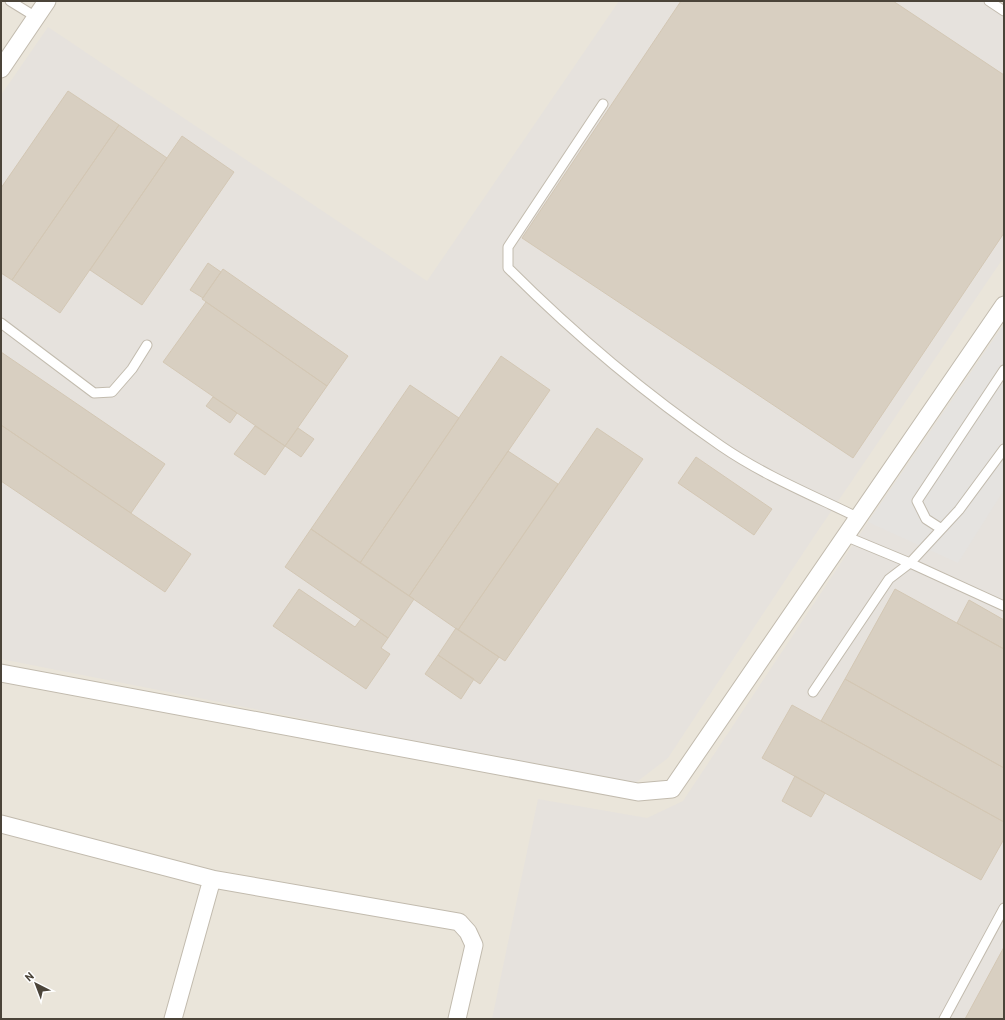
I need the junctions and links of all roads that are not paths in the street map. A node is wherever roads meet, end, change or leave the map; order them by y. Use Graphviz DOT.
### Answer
graph roads {
  1 [pos="10,1"];
  2 [pos="47,1"];
  3 [pos="989,1"];
  4 [pos="1004,12"];
  5 [pos="36,17"];
  6 [pos="1,68"];
  7 [pos="603,104"];
  8 [pos="1004,305"];
  9 [pos="1,323"];
  10 [pos="147,345"];
  11 [pos="1004,370"];
  12 [pos="1004,449"];
  13 [pos="858,518"];
  14 [pos="940,528"];
  15 [pos="845,536"];
  16 [pos="910,563"];
  17 [pos="1004,606"];
  18 [pos="1,673"];
  19 [pos="813,692"];
  20 [pos="1,824"];
  21 [pos="212,879"];
  22 [pos="1004,908"];
  23 [pos="173,1019"];
  24 [pos="457,1019"];
  25 [pos="944,1019"];
  1 -- 5 [label="lane"];
  2 -- 5 [label="street"];
  3 -- 4 [label="lane"];
  5 -- 6 [label="street"];
  7 -- 13 [label="lane"];
  8 -- 13 [label="street"];
  9 -- 10 [label="lane"];
  11 -- 14 [label="lane"];
  12 -- 14 [label="lane"];
  13 -- 15 [label="street"];
  14 -- 16 [label="lane"];
  15 -- 16 [label="lane"];
  15 -- 18 [label="street"];
  16 -- 17 [label="lane"];
  16 -- 19 [label="lane"];
  20 -- 21 [label="street"];
  21 -- 23 [label="street"];
  21 -- 24 [label="street"];
  22 -- 25 [label="lane"];
}
